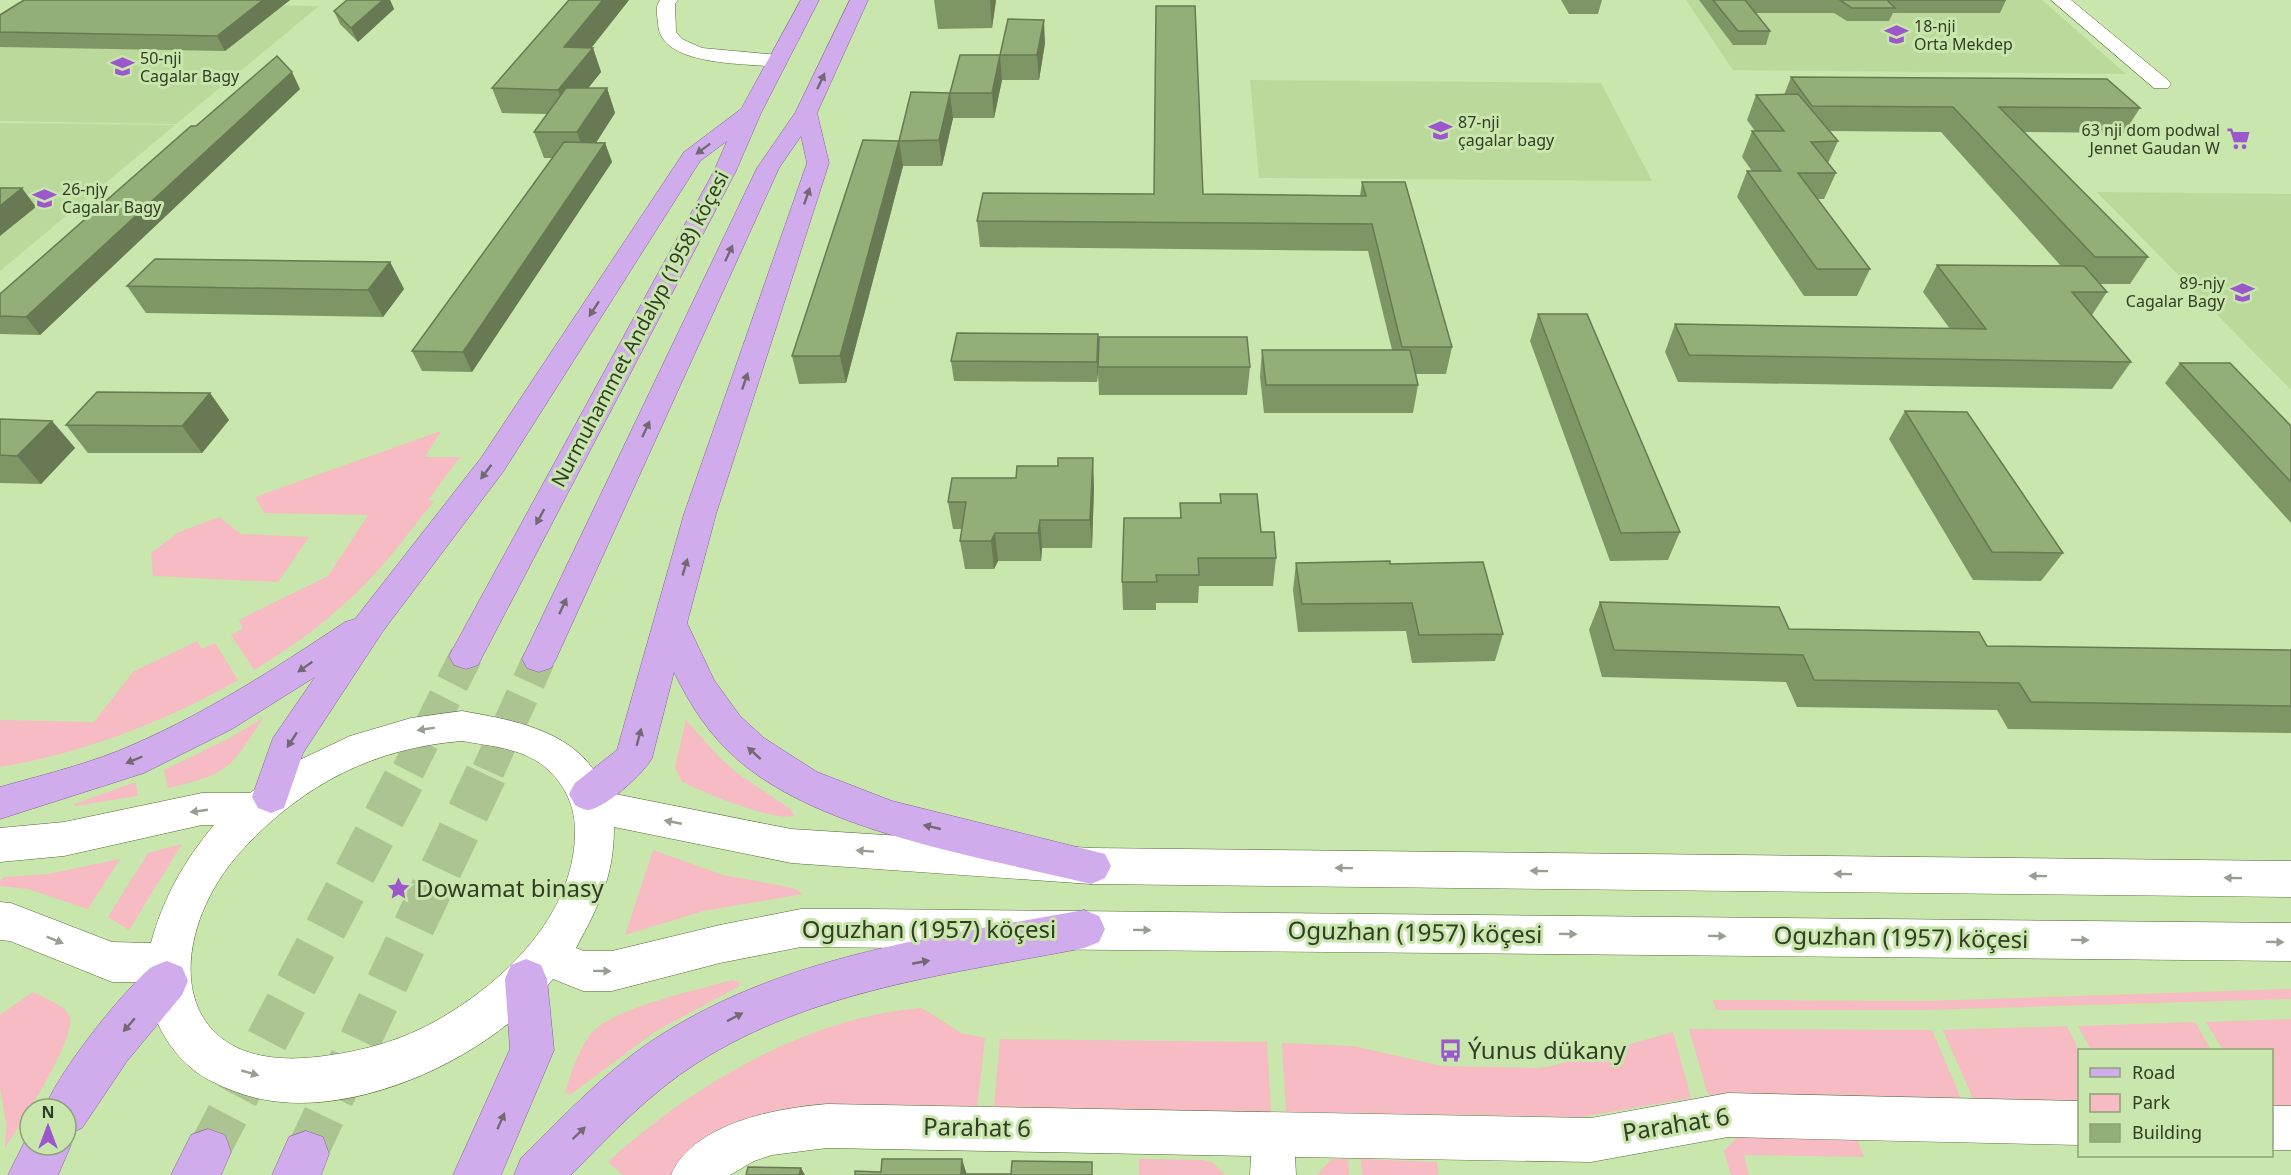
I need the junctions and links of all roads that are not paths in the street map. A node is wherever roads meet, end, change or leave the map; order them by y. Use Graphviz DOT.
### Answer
graph roads {
  1 [pos="669,0"];
  2 [pos="810,0"];
  3 [pos="859,0"];
  4 [pos="2060,0"];
  5 [pos="778,61"];
  6 [pos="2161,84"];
  7 [pos="806,112"];
  8 [pos="750,113"];
  9 [pos="371,622"];
  10 [pos="670,623"];
  11 [pos="466,656"];
  12 [pos="539,659"];
  13 [pos="590,800"];
  14 [pos="0,803"];
  15 [pos="264,803"];
  16 [pos="0,845"];
  17 [pos="1091,866"];
  18 [pos="2291,879"];
  19 [pos="0,921"];
  20 [pos="1084,929"];
  21 [pos="2291,942"];
  22 [pos="536,967"];
  23 [pos="167,972"];
  24 [pos="76,1097"];
  25 [pos="2078,1123"];
  26 [pos="2273,1128"];
  27 [pos="2291,1128"];
  28 [pos="1273,1154"];
  29 [pos="42,1157"];
  30 [pos="32,1175"];
  31 [pos="477,1175"];
  32 [pos="538,1175"];
  33 [pos="694,1175"];
  1 -- 5 [label="street"];
  2 -- 5 [label="main road, Nurmuhammet Andalyp (1958) köçesi"];
  7 -- 3 [label="main road, Nurmuhammet Andalyp (1958) köçesi, one-way"];
  4 -- 6 [label="street"];
  5 -- 8 [label="main road, Nurmuhammet Andalyp (1958) köçesi"];
  10 -- 7 [label="main road, one-way"];
  12 -- 7 [label="main road, Nurmuhammet Andalyp (1958) köçesi, one-way"];
  8 -- 9 [label="main road, one-way"];
  8 -- 11 [label="main road, Nurmuhammet Andalyp (1958) köçesi, one-way"];
  9 -- 14 [label="main road, one-way"];
  9 -- 15 [label="main road, one-way"];
  13 -- 10 [label="main road, one-way"];
  17 -- 10 [label="main road, one-way"];
  13 -- 15 [label="main road, one-way"];
  17 -- 13 [label="main road, one-way"];
  13 -- 22 [label="main road"];
  15 -- 16 [label="main road, one-way"];
  15 -- 23 [label="main road"];
  18 -- 17 [label="main road, one-way"];
  19 -- 23 [label="main road, one-way"];
  20 -- 21 [label="main road, Oguzhan (1957) köçesi, one-way"];
  22 -- 20 [label="main road, Oguzhan (1957) köçesi, one-way"];
  32 -- 20 [label="main road, one-way"];
  23 -- 22 [label="main road, one-way"];
  31 -- 22 [label="main road, one-way"];
  23 -- 24 [label="main road, one-way"];
  25 -- 28 [label="street, Parahat 6"];
  26 -- 27 [label="street"];
  28 -- 33 [label="street, Parahat 6"];
  29 -- 30 [label="main road"];
}
